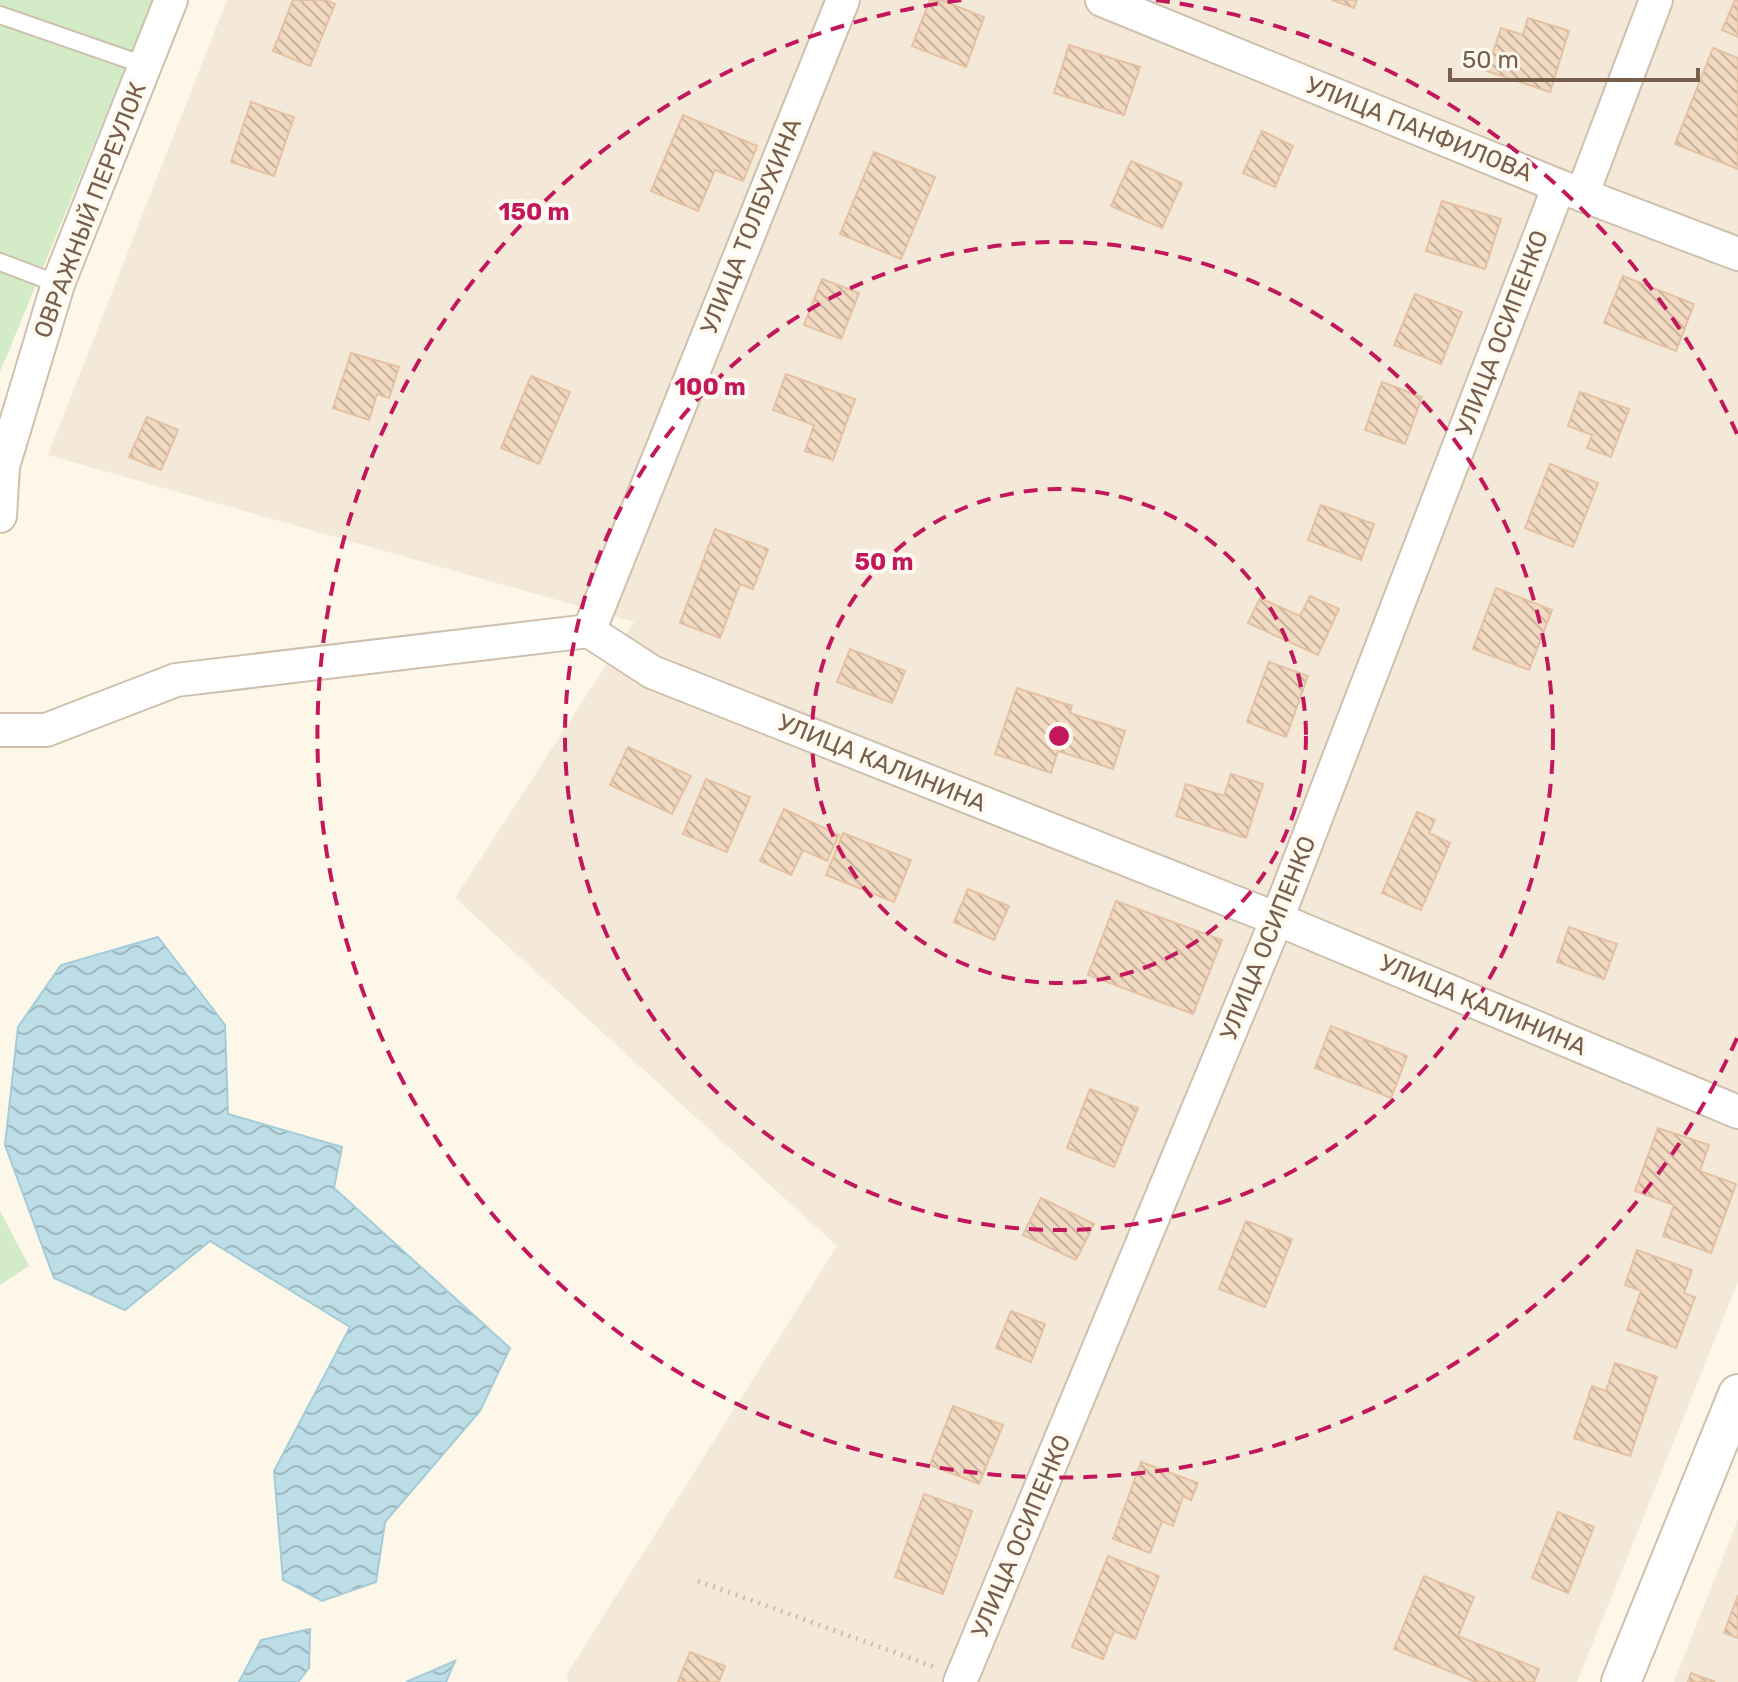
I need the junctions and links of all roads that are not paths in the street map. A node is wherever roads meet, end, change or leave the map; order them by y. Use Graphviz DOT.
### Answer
graph roads {
  1 [pos="171,0"];
  2 [pos="843,0"];
  3 [pos="1102,0"];
  4 [pos="1656,0"];
  5 [pos="0,15"];
  6 [pos="144,65"];
  7 [pos="1570,191"];
  8 [pos="1738,254"];
  9 [pos="0,262"];
  10 [pos="58,284"];
  11 [pos="1,466"];
  12 [pos="0,516"];
  13 [pos="589,631"];
  14 [pos="0,730"];
  15 [pos="1277,919"];
  16 [pos="1738,1112"];
  17 [pos="1738,1394"];
  18 [pos="966,1680"];
  19 [pos="1621,1682"];
  1 -- 6 [label="street, ОВРАЖНЫЙ ПЕРЕУЛОК"];
  2 -- 13 [label="street, УЛИЦА ТОЛБУХИНА"];
  3 -- 7 [label="street, УЛИЦА ПАНФИЛОВА"];
  4 -- 7 [label="street, УЛИЦА ОСИПЕНКО"];
  5 -- 6 [label="lane"];
  6 -- 10 [label="street, ОВРАЖНЫЙ ПЕРЕУЛОК"];
  7 -- 8 [label="street, УЛИЦА ПАНФИЛОВА"];
  7 -- 15 [label="street, УЛИЦА ОСИПЕНКО"];
  9 -- 10 [label="lane"];
  10 -- 11 [label="street, ОВРАЖНЫЙ ПЕРЕУЛОК"];
  11 -- 12 [label="street, ОВРАЖНЫЙ ПЕРЕУЛОК"];
  13 -- 14 [label="street"];
  13 -- 15 [label="street, УЛИЦА КАЛИНИНА"];
  15 -- 16 [label="street, УЛИЦА КАЛИНИНА"];
  15 -- 18 [label="street, УЛИЦА ОСИПЕНКО"];
  17 -- 19 [label="street"];
}
